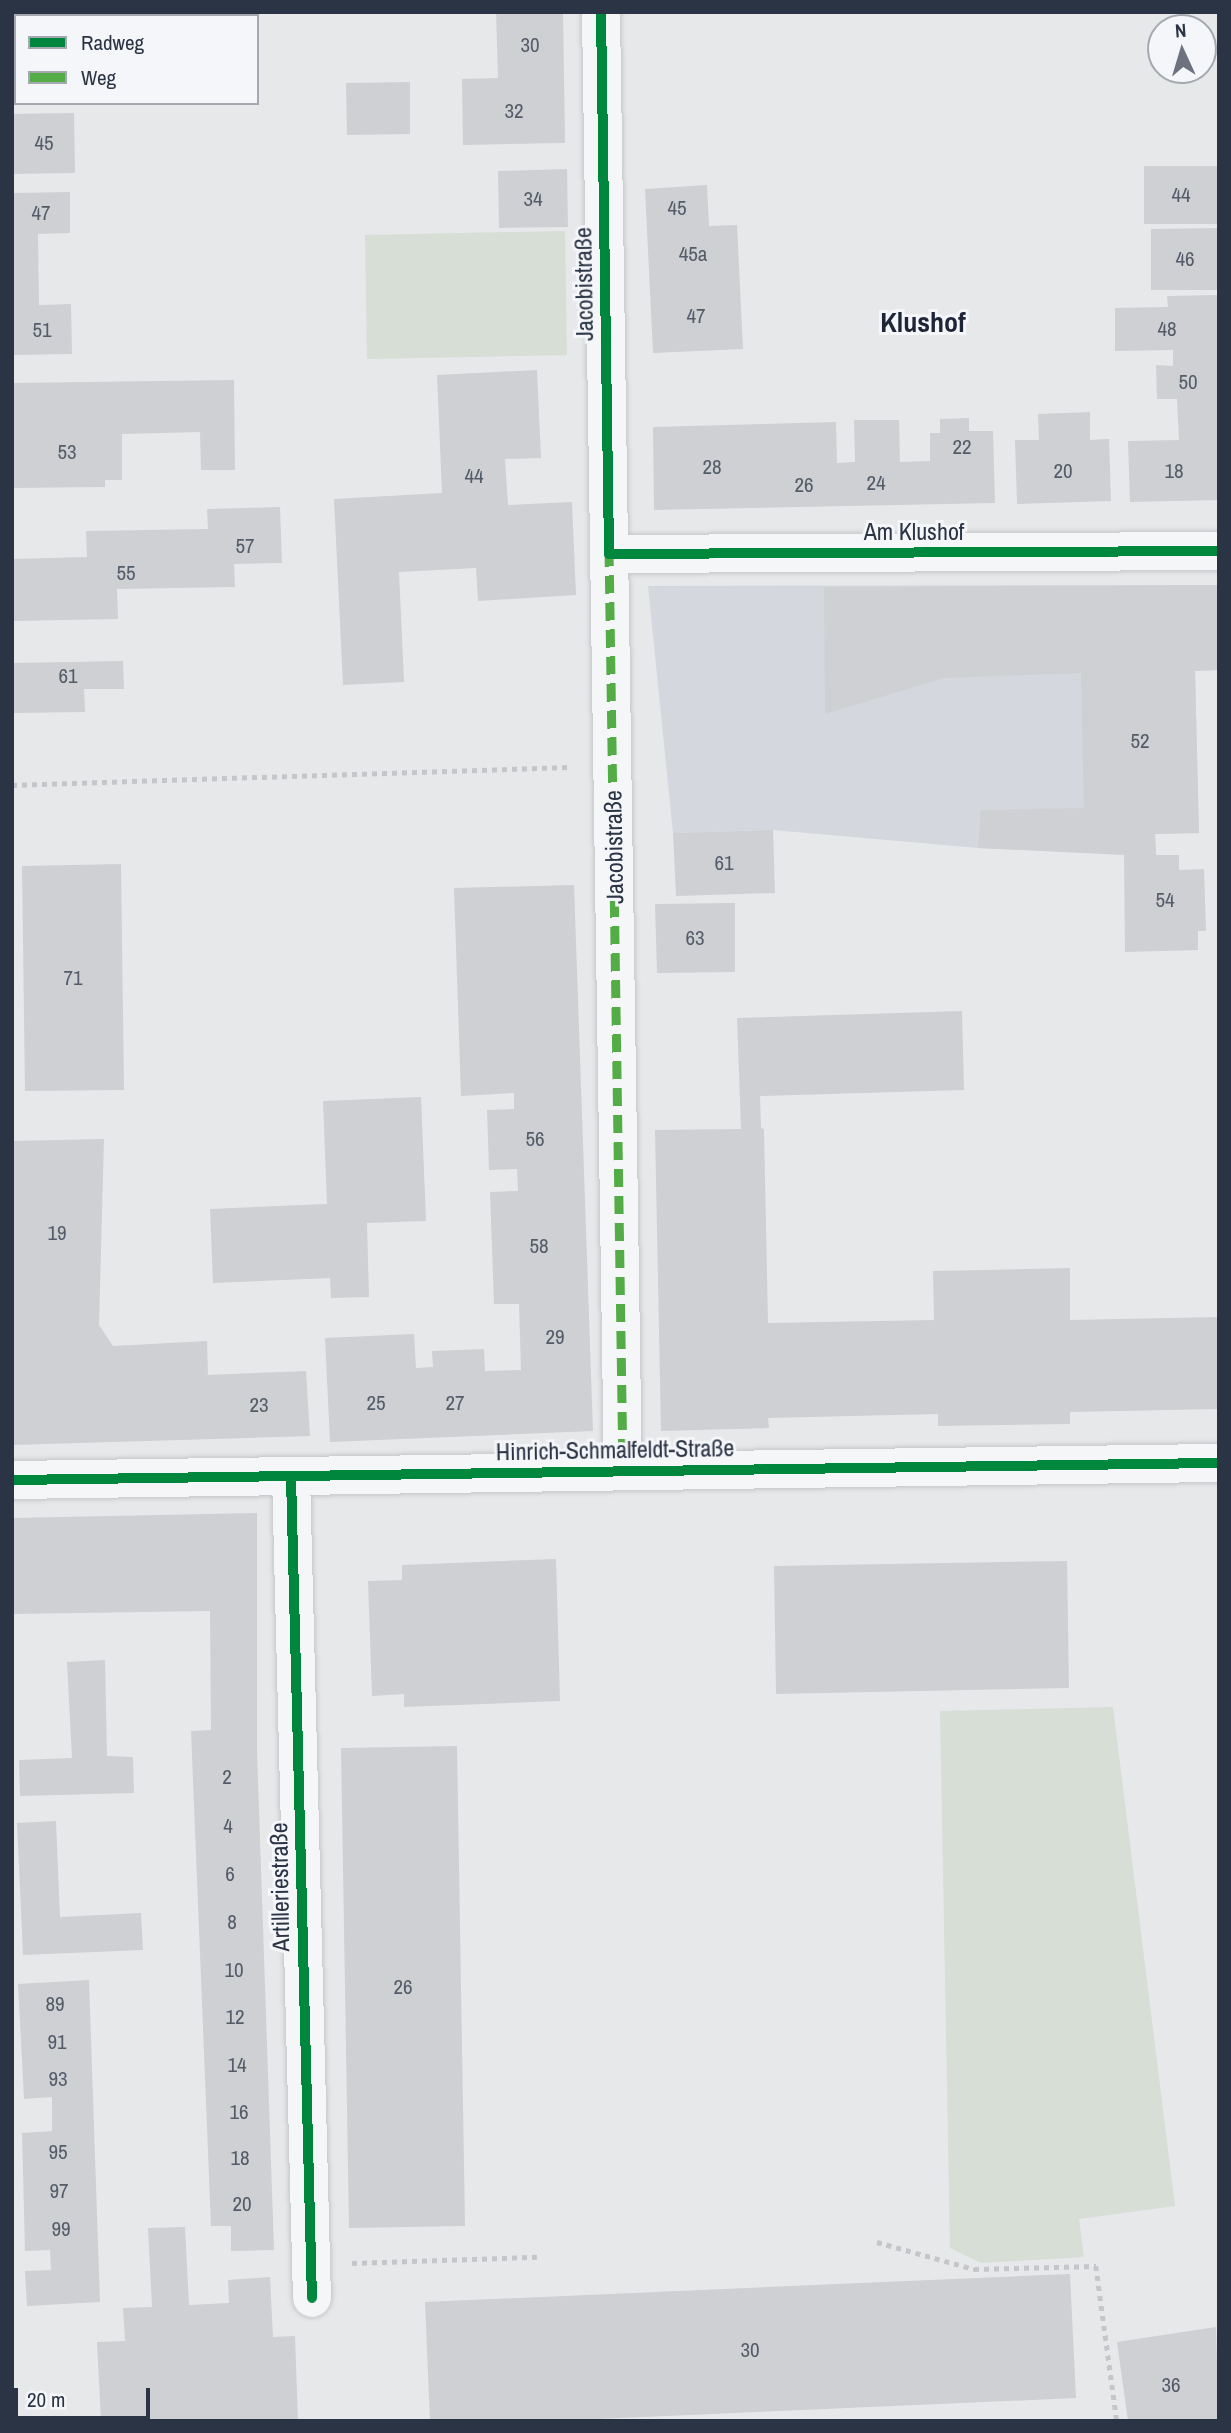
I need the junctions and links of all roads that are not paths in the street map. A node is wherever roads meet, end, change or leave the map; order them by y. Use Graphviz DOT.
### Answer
graph roads {
  1 [pos="601,12"];
  2 [pos="1219,551"];
  3 [pos="609,554"];
  4 [pos="1219,1463"];
  5 [pos="623,1471"];
  6 [pos="291,1475"];
  7 [pos="12,1480"];
  8 [pos="312,2281"];
  1 -- 3 [label="street, Jacobistraße"];
  2 -- 3 [label="street, Am Klushof"];
  3 -- 5 [label="street, Jacobistraße"];
  4 -- 5 [label="street, Hinrich-Schmalfeldt-Straße"];
  5 -- 6 [label="street, Hinrich-Schmalfeldt-Straße"];
  6 -- 7 [label="street, Hinrich-Schmalfeldt-Straße"];
  6 -- 8 [label="street, Artilleriestraße"];
}
